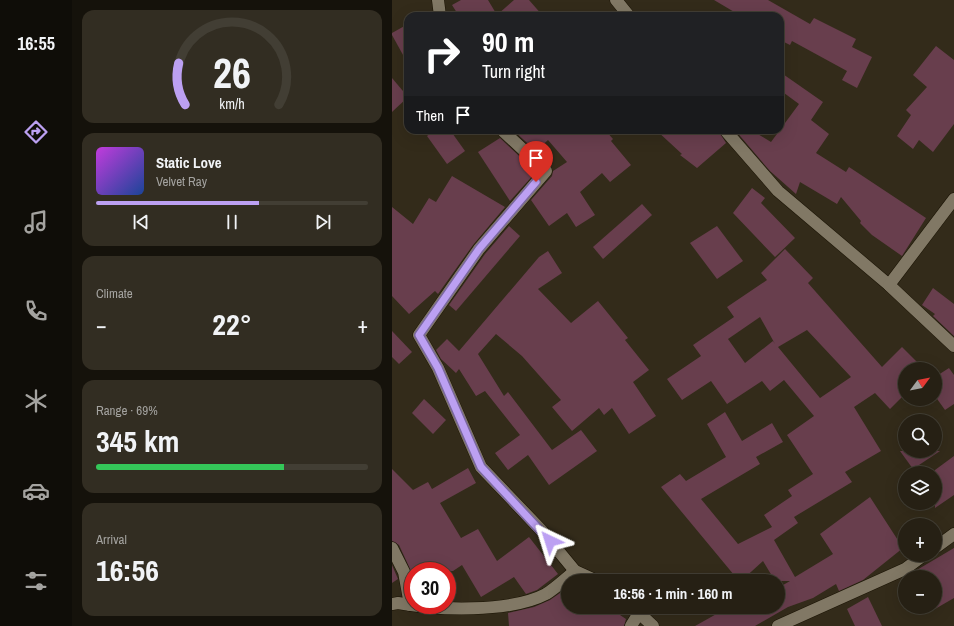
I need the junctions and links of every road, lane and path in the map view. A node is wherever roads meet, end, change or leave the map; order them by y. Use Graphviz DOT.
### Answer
graph roads {
  1 [pos="438,0"];
  2 [pos="616,0"];
  3 [pos="440,12"];
  4 [pos="625,12"];
  5 [pos="506,134"];
  6 [pos="728,134"];
  7 [pos="954,199"];
  8 [pos="889,285"];
  9 [pos="954,346"];
  10 [pos="954,534"];
  11 [pos="942,543"];
  12 [pos="392,548"];
  13 [pos="914,562"];
  14 [pos="575,571"];
  15 [pos="404,572"];
  16 [pos="582,574"];
  17 [pos="392,604"];
  18 [pos="404,604"];
  19 [pos="456,608"];
  20 [pos="635,614"];
  21 [pos="640,614"];
  22 [pos="631,626"];
  23 [pos="653,626"];
  24 [pos="778,626"];
  1 -- 3 [label="street"];
  2 -- 4 [label="street"];
  5 -- 14 [label="street"];
  6 -- 8 [label="street"];
  7 -- 8 [label="street"];
  8 -- 9 [label="street"];
  10 -- 11 [label="street"];
  12 -- 15 [label="street"];
  13 -- 24 [label="street"];
  14 -- 16 [label="street"];
  14 -- 19 [label="street"];
  17 -- 18 [label="street"];
  20 -- 22 [label="street"];
  21 -- 23 [label="street"];
}
